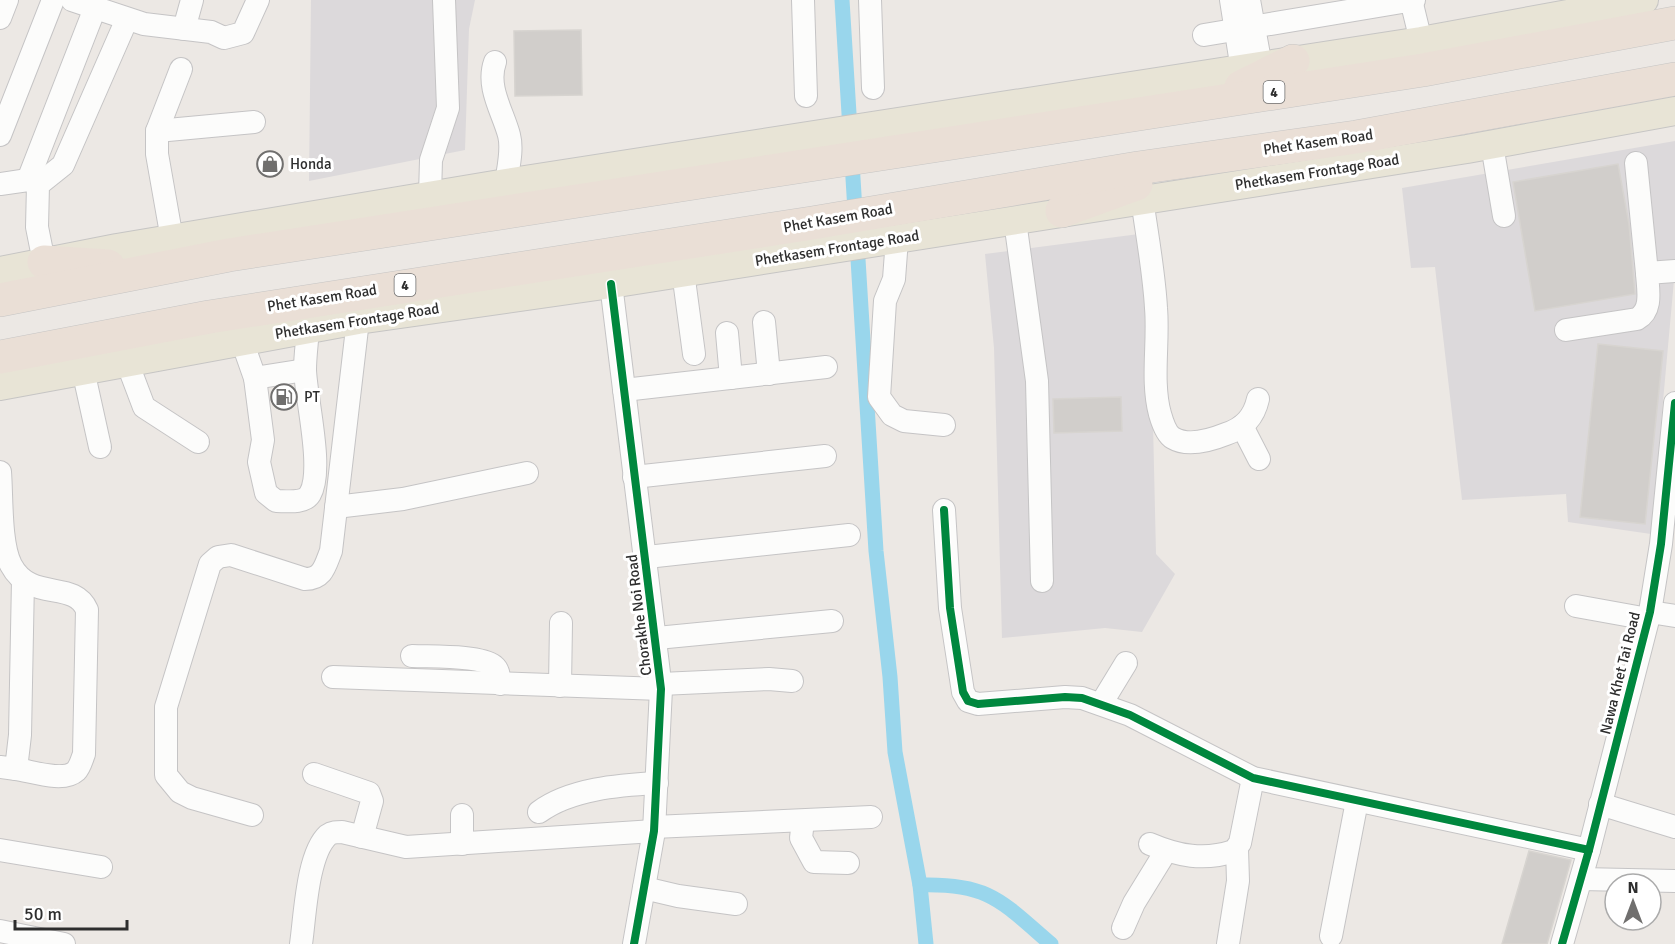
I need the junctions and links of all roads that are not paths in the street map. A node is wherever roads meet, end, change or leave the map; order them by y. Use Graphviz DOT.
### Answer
graph roads {
  1 [pos="7,0"];
  2 [pos="53,0"];
  3 [pos="72,0"];
  4 [pos="192,0"];
  5 [pos="258,0"];
  6 [pos="444,0"];
  7 [pos="803,0"];
  8 [pos="870,0"];
  9 [pos="1231,0"];
  10 [pos="1249,0"];
  11 [pos="1412,0"];
  12 [pos="1644,0"];
  13 [pos="1580,6"];
  14 [pos="94,8"];
  15 [pos="0,18"];
  16 [pos="127,19"];
  17 [pos="1675,23"];
  18 [pos="1245,28"];
  19 [pos="184,29"];
  20 [pos="1204,35"];
  21 [pos="1421,41"];
  22 [pos="1293,61"];
  23 [pos="495,62"];
  24 [pos="1251,68"];
  25 [pos="181,69"];
  26 [pos="1675,79"];
  27 [pos="873,88"];
  28 [pos="806,96"];
  29 [pos="1203,103"];
  30 [pos="1675,111"];
  31 [pos="254,122"];
  32 [pos="156,131"];
  33 [pos="0,135"];
  34 [pos="870,142"];
  35 [pos="1492,145"];
  36 [pos="1192,160"];
  37 [pos="1636,163"];
  38 [pos="33,182"];
  39 [pos="506,183"];
  40 [pos="0,184"];
  41 [pos="430,195"];
  42 [pos="1142,199"];
  43 [pos="1062,211"];
  44 [pos="1504,216"];
  45 [pos="1015,221"];
  46 [pos="889,230"];
  47 [pos="812,237"];
  48 [pos="172,239"];
  49 [pos="44,262"];
  50 [pos="158,269"];
  51 [pos="0,271"];
  52 [pos="1675,271"];
  53 [pos="682,272"];
  54 [pos="1647,273"];
  55 [pos="611,284"];
  56 [pos="0,300"];
  57 [pos="358,320"];
  58 [pos="765,322"];
  59 [pos="308,329"];
  60 [pos="1566,330"];
  61 [pos="727,333"];
  62 [pos="242,341"];
  63 [pos="694,354"];
  64 [pos="0,357"];
  65 [pos="127,362"];
  66 [pos="826,367"];
  67 [pos="83,370"];
  68 [pos="305,370"];
  69 [pos="769,374"];
  70 [pos="255,378"];
  71 [pos="731,378"];
  72 [pos="0,386"];
  73 [pos="624,390"];
  74 [pos="1258,399"];
  75 [pos="1675,403"];
  76 [pos="944,425"];
  77 [pos="1242,426"];
  78 [pos="198,442"];
  79 [pos="100,447"];
  80 [pos="825,456"];
  81 [pos="1259,459"];
  82 [pos="527,473"];
  83 [pos="0,474"];
  84 [pos="634,477"];
  85 [pos="336,507"];
  86 [pos="944,510"];
  87 [pos="849,534"];
  88 [pos="1668,545"];
  89 [pos="647,557"];
  90 [pos="23,580"];
  91 [pos="1042,581"];
  92 [pos="1576,606"];
  93 [pos="1649,616"];
  94 [pos="1675,616"];
  95 [pos="832,621"];
  96 [pos="561,623"];
  97 [pos="657,639"];
  98 [pos="412,656"];
  99 [pos="1126,663"];
  100 [pos="333,677"];
  101 [pos="792,681"];
  102 [pos="500,684"];
  103 [pos="560,686"];
  104 [pos="661,687"];
  105 [pos="1101,704"];
  106 [pos="8,768"];
  107 [pos="314,774"];
  108 [pos="1253,778"];
  109 [pos="657,783"];
  110 [pos="1357,801"];
  111 [pos="1600,804"];
  112 [pos="539,812"];
  113 [pos="252,815"];
  114 [pos="462,815"];
  115 [pos="871,817"];
  116 [pos="803,821"];
  117 [pos="1675,827"];
  118 [pos="654,829"];
  119 [pos="362,837"];
  120 [pos="462,844"];
  121 [pos="1237,849"];
  122 [pos="0,850"];
  123 [pos="1589,850"];
  124 [pos="848,863"];
  125 [pos="101,867"];
  126 [pos="1581,879"];
  127 [pos="1675,881"];
  128 [pos="644,888"];
  129 [pos="736,904"];
  130 [pos="1123,928"];
  131 [pos="0,931"];
  132 [pos="1331,936"];
  133 [pos="64,944"];
  134 [pos="301,944"];
  135 [pos="634,944"];
  136 [pos="1228,944"];
  137 [pos="1562,944"];
  1 -- 15 [label="street"];
  2 -- 33 [label="street"];
  3 -- 14 [label="street"];
  4 -- 19 [label="street"];
  5 -- 19 [label="street"];
  6 -- 41 [label="street"];
  7 -- 28 [label="street"];
  8 -- 27 [label="street"];
  9 -- 18 [label="street"];
  10 -- 18 [label="street"];
  11 -- 18 [label="street"];
  11 -- 21 [label="street"];
  12 -- 13 [label="main road, 4"];
  13 -- 21 [label="main road, 4"];
  14 -- 16 [label="street"];
  14 -- 38 [label="street"];
  16 -- 19 [label="street"];
  16 -- 38 [label="street"];
  17 -- 29 [label="highway, 4"];
  18 -- 20 [label="street"];
  18 -- 24 [label="street"];
  21 -- 22 [label="main road, 4"];
  22 -- 24 [label="main road, 4"];
  22 -- 29 [label="highway"];
  23 -- 39 [label="street"];
  24 -- 34 [label="main road, 4"];
  25 -- 32 [label="street"];
  26 -- 36 [label="highway, Phet Kasem Road / 4"];
  29 -- 34 [label="highway, 4"];
  30 -- 35 [label="main road, Phetkasem Frontage Road / 4"];
  31 -- 32 [label="street"];
  32 -- 48 [label="street"];
  34 -- 39 [label="main road, 4"];
  34 -- 50 [label="highway, 4"];
  35 -- 42 [label="main road, Phetkasem Frontage Road / 4"];
  35 -- 44 [label="street"];
  36 -- 43 [label="highway"];
  36 -- 46 [label="highway, Phet Kasem Road / 4"];
  37 -- 54 [label="street"];
  38 -- 40 [label="street"];
  38 -- 49 [label="street"];
  39 -- 41 [label="main road, 4"];
  41 -- 48 [label="main road, 4"];
  42 -- 43 [label="main road, Phetkasem Frontage Road / 4"];
  42 -- 77 [label="street"];
  43 -- 45 [label="main road, Phetkasem Frontage Road / 4"];
  45 -- 46 [label="main road, Phetkasem Frontage Road / 4"];
  45 -- 91 [label="street"];
  46 -- 47 [label="highway, Phet Kasem Road / 4"];
  46 -- 76 [label="street"];
  47 -- 53 [label="main road, Phetkasem Frontage Road / 4"];
  47 -- 64 [label="highway, Phet Kasem Road / 4"];
  48 -- 49 [label="main road, 4"];
  49 -- 50 [label="highway"];
  49 -- 51 [label="main road, 4"];
  50 -- 56 [label="highway, 4"];
  52 -- 54 [label="street"];
  53 -- 55 [label="main road, Phetkasem Frontage Road / 4"];
  53 -- 63 [label="street"];
  54 -- 60 [label="street"];
  55 -- 57 [label="main road, Phetkasem Frontage Road / 4"];
  55 -- 73 [label="street, Chorakhe Noi Road"];
  57 -- 59 [label="main road, Phetkasem Frontage Road / 4"];
  57 -- 85 [label="street"];
  58 -- 69 [label="street"];
  59 -- 62 [label="main road, Phetkasem Frontage Road / 4"];
  59 -- 68 [label="street"];
  61 -- 71 [label="street"];
  62 -- 65 [label="main road, Phetkasem Frontage Road / 4"];
  62 -- 70 [label="street"];
  65 -- 67 [label="main road, Phetkasem Frontage Road / 4"];
  65 -- 78 [label="street"];
  66 -- 69 [label="street"];
  67 -- 72 [label="main road, Phetkasem Frontage Road / 4"];
  67 -- 79 [label="street"];
  68 -- 70 [label="street"];
  68 -- 70 [label="street"];
  69 -- 71 [label="street"];
  71 -- 73 [label="street"];
  73 -- 84 [label="street, Chorakhe Noi Road"];
  74 -- 77 [label="street"];
  75 -- 88 [label="street, Nawa Khet Tai Road"];
  77 -- 81 [label="street"];
  80 -- 84 [label="street"];
  82 -- 85 [label="street"];
  83 -- 90 [label="street"];
  84 -- 89 [label="street, Chorakhe Noi Road"];
  85 -- 113 [label="street"];
  86 -- 105 [label="street"];
  87 -- 89 [label="street"];
  88 -- 93 [label="street, Nawa Khet Tai Road"];
  89 -- 97 [label="street, Chorakhe Noi Road"];
  90 -- 106 [label="street"];
  90 -- 106 [label="street"];
  92 -- 93 [label="street"];
  93 -- 94 [label="street"];
  93 -- 111 [label="street, Nawa Khet Tai Road"];
  95 -- 97 [label="street"];
  96 -- 103 [label="street"];
  97 -- 104 [label="street, Chorakhe Noi Road"];
  98 -- 102 [label="street"];
  99 -- 105 [label="street"];
  100 -- 102 [label="street"];
  101 -- 104 [label="street"];
  102 -- 103 [label="street"];
  103 -- 104 [label="street"];
  104 -- 109 [label="street, Chorakhe Noi Road"];
  105 -- 108 [label="street"];
  107 -- 119 [label="street"];
  108 -- 110 [label="street"];
  108 -- 121 [label="street"];
  109 -- 112 [label="street"];
  109 -- 118 [label="street, Chorakhe Noi Road"];
  110 -- 123 [label="street"];
  110 -- 132 [label="street"];
  111 -- 117 [label="street"];
  111 -- 123 [label="street, Nawa Khet Tai Road"];
  114 -- 120 [label="street"];
  115 -- 116 [label="street"];
  116 -- 118 [label="street"];
  116 -- 124 [label="street"];
  118 -- 120 [label="street"];
  118 -- 128 [label="street, Chorakhe Noi Road"];
  119 -- 120 [label="street"];
  119 -- 134 [label="street"];
  121 -- 130 [label="street"];
  121 -- 136 [label="street"];
  122 -- 125 [label="street"];
  123 -- 126 [label="street, Nawa Khet Tai Road"];
  126 -- 127 [label="street"];
  126 -- 137 [label="street, Nawa Khet Tai Road"];
  128 -- 129 [label="street"];
  128 -- 135 [label="street, Chorakhe Noi Road"];
  131 -- 133 [label="street"];
}
